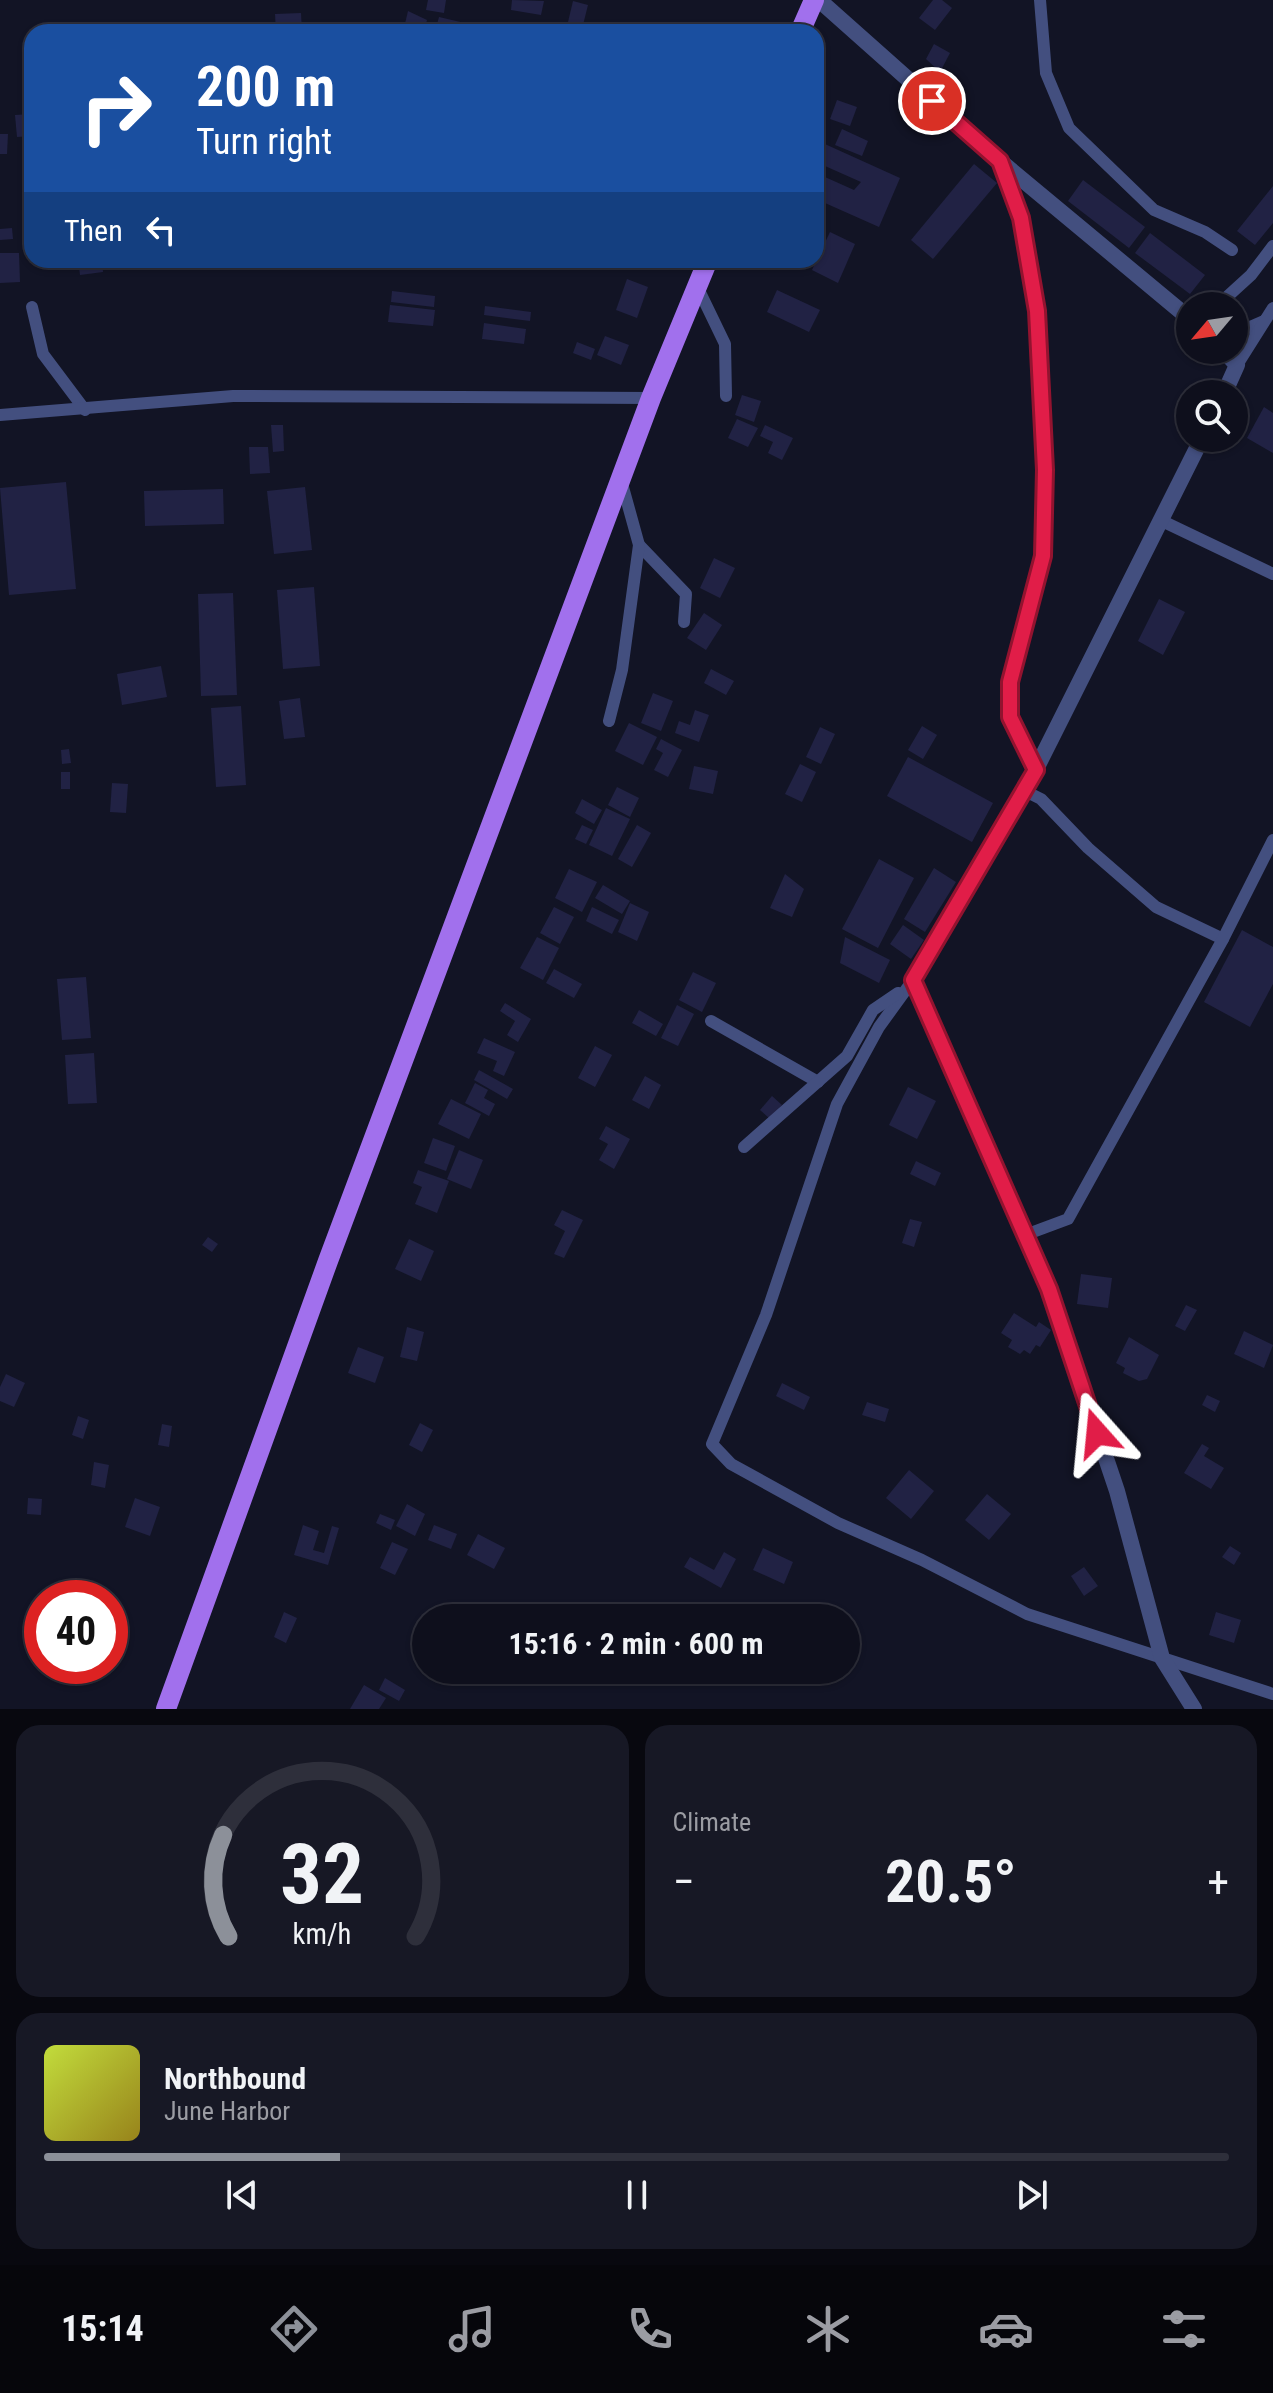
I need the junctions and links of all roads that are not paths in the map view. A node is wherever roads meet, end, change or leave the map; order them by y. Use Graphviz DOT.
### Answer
graph roads {
  1 [pos="816,0"];
  2 [pos="1040,0"];
  3 [pos="804,24"];
  4 [pos="1000,161"];
  5 [pos="1273,246"];
  6 [pos="1232,250"];
  7 [pos="705,268"];
  8 [pos="697,286"];
  9 [pos="1232,292"];
  10 [pos="1176,306"];
  11 [pos="32,307"];
  12 [pos="1273,308"];
  13 [pos="1264,321"];
  14 [pos="1248,328"];
  15 [pos="1237,365"];
  16 [pos="1230,380"];
  17 [pos="726,396"];
  18 [pos="651,398"];
  19 [pos="85,410"];
  20 [pos="0,415"];
  21 [pos="1195,452"];
  22 [pos="621,480"];
  23 [pos="1160,520"];
  24 [pos="639,545"];
  25 [pos="1273,574"];
  26 [pos="684,622"];
  27 [pos="609,721"];
  28 [pos="1036,770"];
  29 [pos="1025,791"];
  30 [pos="1273,840"];
  31 [pos="1223,939"];
  32 [pos="907,985"];
  33 [pos="711,1021"];
  34 [pos="818,1082"];
  35 [pos="744,1147"];
  36 [pos="1025,1235"];
  37 [pos="1162,1658"];
  38 [pos="1273,1694"];
  39 [pos="166,1709"];
  40 [pos="1194,1709"];
  1 -- 3 [label="main road"];
  1 -- 4 [label="street"];
  2 -- 6 [label="street"];
  4 -- 10 [label="street"];
  4 -- 28 [label="street"];
  5 -- 9 [label="street"];
  7 -- 8 [label="main road"];
  8 -- 17 [label="street"];
  8 -- 18 [label="main road"];
  11 -- 19 [label="street"];
  12 -- 13 [label="street"];
  13 -- 14 [label="street"];
  13 -- 15 [label="street"];
  15 -- 16 [label="street"];
  18 -- 19 [label="street"];
  18 -- 22 [label="main road"];
  19 -- 20 [label="street"];
  21 -- 23 [label="street"];
  22 -- 24 [label="street"];
  22 -- 39 [label="main road"];
  23 -- 25 [label="street"];
  23 -- 28 [label="street"];
  24 -- 26 [label="street"];
  24 -- 27 [label="street"];
  28 -- 29 [label="street"];
  29 -- 31 [label="street"];
  29 -- 32 [label="street"];
  30 -- 31 [label="street"];
  31 -- 36 [label="street"];
  32 -- 34 [label="street"];
  32 -- 36 [label="street"];
  32 -- 37 [label="street"];
  33 -- 34 [label="street"];
  34 -- 35 [label="street"];
  36 -- 37 [label="street"];
  37 -- 38 [label="street"];
  37 -- 40 [label="street"];
}
